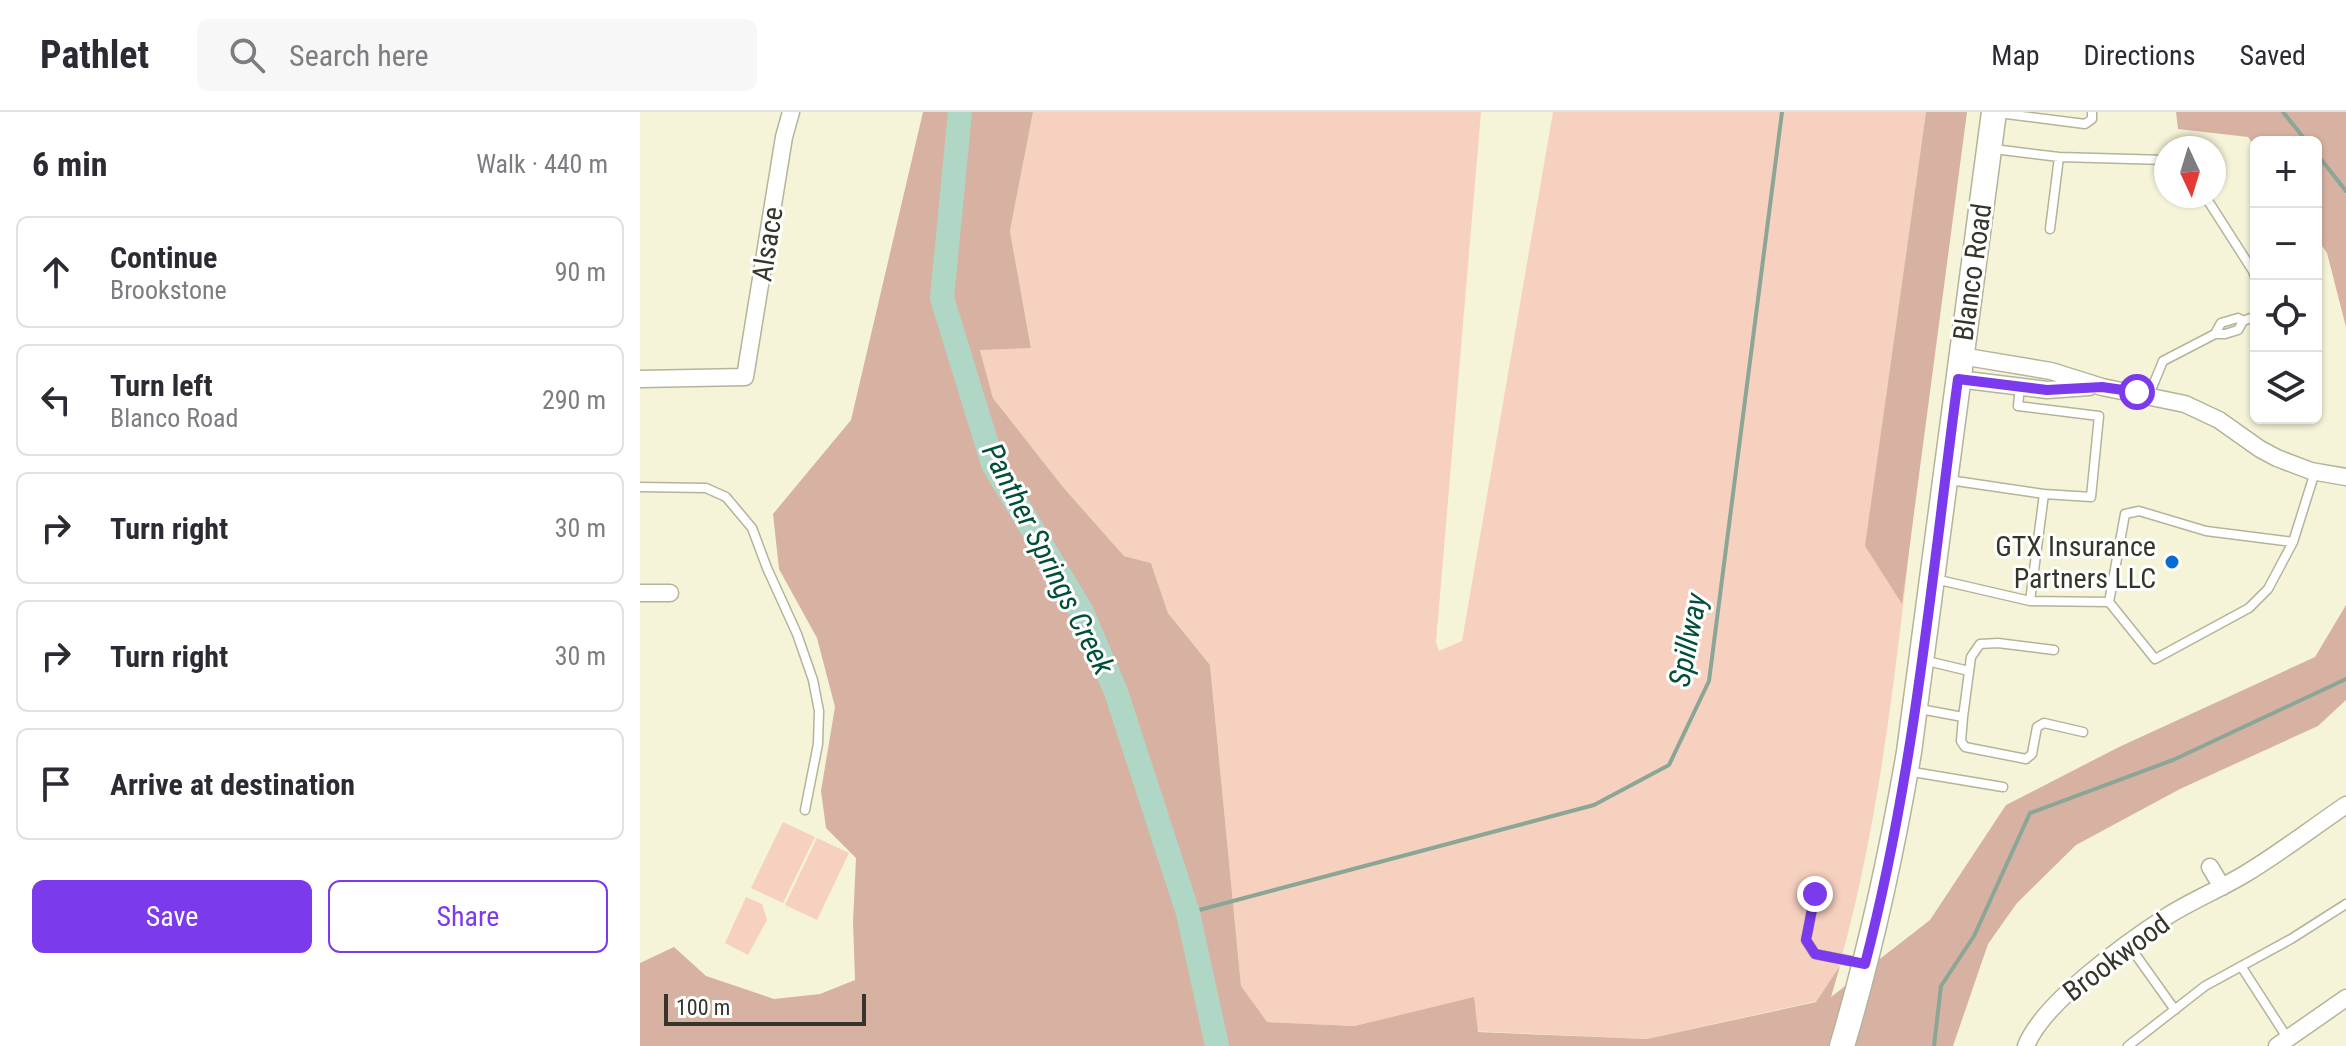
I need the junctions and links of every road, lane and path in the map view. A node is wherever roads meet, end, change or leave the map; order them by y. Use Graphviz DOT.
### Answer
graph roads {
  1 [pos="791,112"];
  2 [pos="1994,112"];
  3 [pos="2092,112"];
  4 [pos="1989,149"];
  5 [pos="2059,157"];
  6 [pos="2154,160"];
  7 [pos="2213,208"];
  8 [pos="2050,229"];
  9 [pos="2250,266"];
  10 [pos="2250,318"];
  11 [pos="1960,367"];
  12 [pos="640,379"];
  13 [pos="2020,386"];
  14 [pos="2102,387"];
  15 [pos="2149,395"];
  16 [pos="2315,472"];
  17 [pos="2346,477"];
  18 [pos="1945,480"];
  19 [pos="640,487"];
  20 [pos="2044,494"];
  21 [pos="2293,542"];
  22 [pos="1932,579"];
  23 [pos="640,593"];
  24 [pos="670,593"];
  25 [pos="2030,601"];
  26 [pos="2109,602"];
  27 [pos="2054,650"];
  28 [pos="1921,660"];
  29 [pos="1969,671"];
  30 [pos="1915,708"];
  31 [pos="1963,717"];
  32 [pos="2083,732"];
  33 [pos="1906,771"];
  34 [pos="2003,787"];
  35 [pos="2346,805"];
  36 [pos="805,810"];
  37 [pos="2210,867"];
  38 [pos="2222,887"];
  39 [pos="1815,894"];
  40 [pos="2346,904"];
  41 [pos="2128,944"];
  42 [pos="1865,964"];
  43 [pos="2241,966"];
  44 [pos="2346,998"];
  45 [pos="2175,1010"];
  46 [pos="2282,1042"];
  47 [pos="1842,1046"];
  48 [pos="2026,1046"];
  49 [pos="2128,1046"];
  1 -- 12 [label="street, Alsace"];
  2 -- 3 [label="lane"];
  2 -- 4 [label="main road, Blanco Road"];
  4 -- 5 [label="lane"];
  4 -- 11 [label="main road, Blanco Road"];
  5 -- 6 [label="lane"];
  5 -- 8 [label="lane"];
  7 -- 9 [label="lane"];
  10 -- 15 [label="lane"];
  11 -- 13 [label="street"];
  11 -- 14 [label="street"];
  11 -- 18 [label="main road, Blanco Road"];
  13 -- 14 [label="street"];
  13 -- 20 [label="lane"];
  14 -- 15 [label="street"];
  15 -- 16 [label="street"];
  16 -- 17 [label="street"];
  16 -- 21 [label="lane"];
  18 -- 20 [label="lane"];
  18 -- 22 [label="main road, Blanco Road"];
  19 -- 36 [label="lane"];
  20 -- 25 [label="lane"];
  21 -- 26 [label="lane"];
  21 -- 26 [label="lane"];
  22 -- 25 [label="lane"];
  22 -- 28 [label="main road, Blanco Road"];
  23 -- 24 [label="street"];
  25 -- 26 [label="lane"];
  27 -- 29 [label="lane"];
  28 -- 29 [label="lane"];
  28 -- 30 [label="main road, Blanco Road"];
  29 -- 31 [label="lane"];
  30 -- 31 [label="lane"];
  30 -- 33 [label="main road, Blanco Road"];
  31 -- 32 [label="lane"];
  33 -- 34 [label="lane"];
  33 -- 42 [label="main road, Blanco Road"];
  35 -- 38 [label="street, Brookwood"];
  37 -- 38 [label="street"];
  38 -- 41 [label="street, Brookwood"];
  39 -- 42 [label="lane"];
  40 -- 43 [label="lane"];
  41 -- 45 [label="lane"];
  41 -- 48 [label="street, Brookwood"];
  42 -- 47 [label="main road, Blanco Road"];
  43 -- 45 [label="lane"];
  43 -- 46 [label="lane"];
  44 -- 46 [label="street"];
  45 -- 49 [label="lane"];
}
